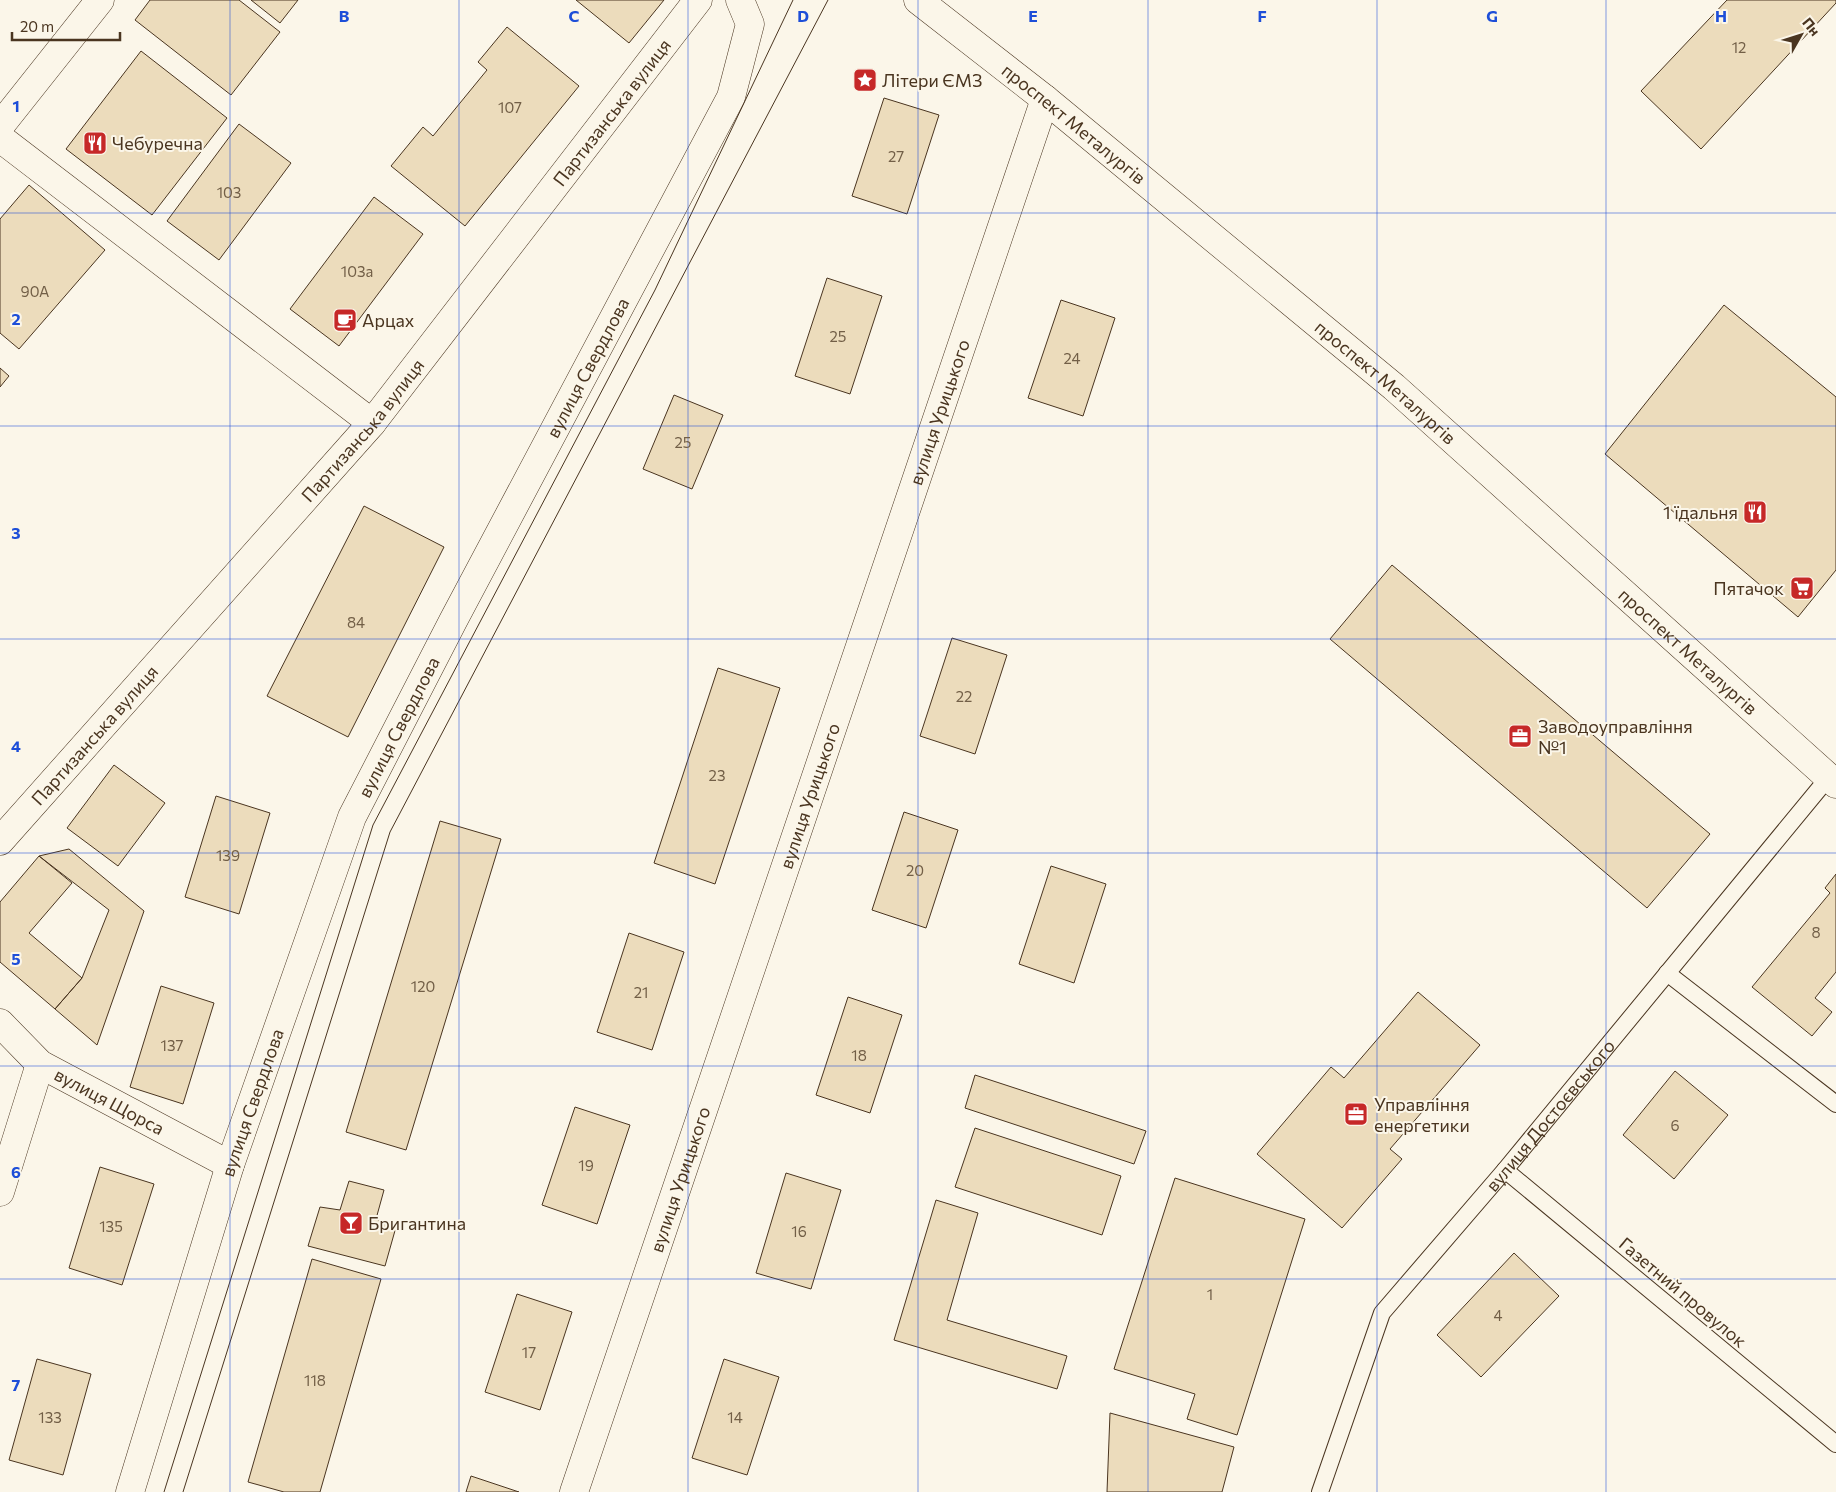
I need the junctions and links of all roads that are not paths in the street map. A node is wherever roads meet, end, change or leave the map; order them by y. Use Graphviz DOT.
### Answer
graph roads {
  1 [pos="100,0"];
  2 [pos="698,0"];
  3 [pos="740,0"];
  4 [pos="918,0"];
  5 [pos="1045,99"];
  6 [pos="0,126"];
  7 [pos="0,138"];
  8 [pos="372,423"];
  9 [pos="1833,777"];
  10 [pos="0,841"];
  11 [pos="1668,973"];
  12 [pos="0,1023"];
  13 [pos="40,1064"];
  14 [pos="1836,1104"];
  15 [pos="230,1165"];
  16 [pos="1505,1170"];
  17 [pos="0,1192"];
  18 [pos="1836,1444"];
  19 [pos="130,1492"];
  20 [pos="574,1492"];
  21 [pos="1320,1492"];
  1 -- 6 [label="street"];
  2 -- 8 [label="street, Партизанська вулиця"];
  3 -- 15 [label="street, вулиця Свердлова"];
  4 -- 5 [label="street, проспект Металургів"];
  5 -- 9 [label="street, проспект Металургів"];
  5 -- 20 [label="street, вулиця Урицького"];
  7 -- 8 [label="street"];
  8 -- 10 [label="street, Партизанська вулиця"];
  9 -- 11 [label="lane, вулиця Достоєвського"];
  11 -- 14 [label="lane"];
  11 -- 16 [label="lane, вулиця Достоєвського"];
  12 -- 13 [label="street, вулиця Щорса"];
  13 -- 15 [label="street, вулиця Щорса"];
  13 -- 17 [label="street"];
  15 -- 19 [label="street, вулиця Свердлова"];
  16 -- 18 [label="lane, Газетний провулок"];
  16 -- 21 [label="lane, вулиця Достоєвського"];
}
